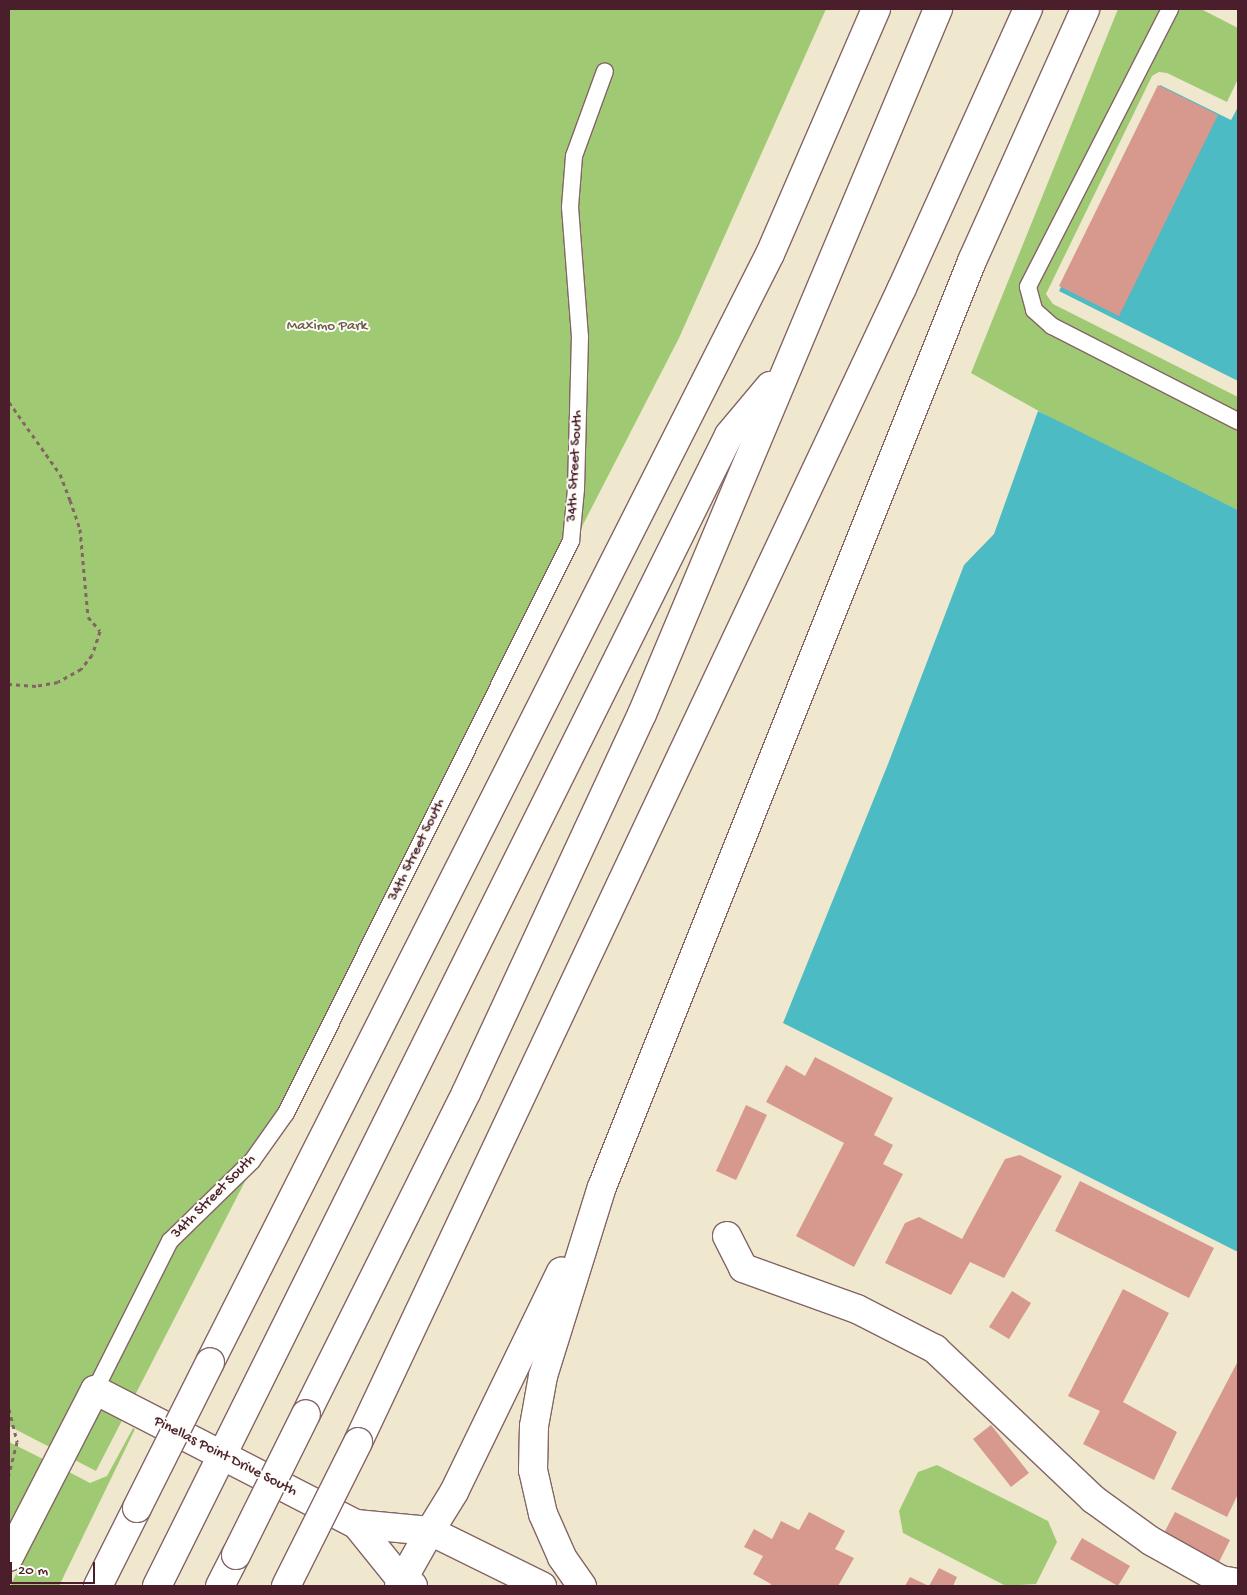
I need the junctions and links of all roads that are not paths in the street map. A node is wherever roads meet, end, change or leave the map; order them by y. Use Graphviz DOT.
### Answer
graph roads {
  1 [pos="876,9"];
  2 [pos="938,9"];
  3 [pos="1028,9"];
  4 [pos="1084,9"];
  5 [pos="1170,9"];
  6 [pos="605,71"];
  7 [pos="789,364"];
  8 [pos="1238,421"];
  9 [pos="602,1188"];
  10 [pos="727,1236"];
  11 [pos="95,1390"];
  12 [pos="222,1456"];
  13 [pos="356,1524"];
  14 [pos="430,1530"];
  15 [pos="9,1557"];
  16 [pos="1238,1583"];
  17 [pos="405,1585"];
  18 [pos="98,1586"];
  19 [pos="157,1586"];
  20 [pos="220,1586"];
  21 [pos="286,1586"];
  22 [pos="542,1586"];
  23 [pos="582,1586"];
  1 -- 18 [label="main road, bridge"];
  2 -- 7 [label="main road"];
  3 -- 21 [label="main road, bridge"];
  4 -- 9 [label="main road"];
  5 -- 8 [label="lane"];
  6 -- 11 [label="lane, 34th Street South"];
  7 -- 12 [label="main road"];
  7 -- 20 [label="main road, bridge"];
  9 -- 14 [label="main road"];
  9 -- 23 [label="main road"];
  10 -- 16 [label="main road"];
  11 -- 12 [label="main road, Pinellas Point Drive South"];
  11 -- 15 [label="main road, 34th Street South"];
  12 -- 13 [label="main road, Pinellas Point Drive South"];
  12 -- 19 [label="main road"];
  13 -- 14 [label="main road, Pinellas Point Drive South"];
  13 -- 17 [label="main road, Pinellas Point Drive South"];
  14 -- 17 [label="main road"];
  14 -- 22 [label="main road, Pinellas Point Drive South"];
}
